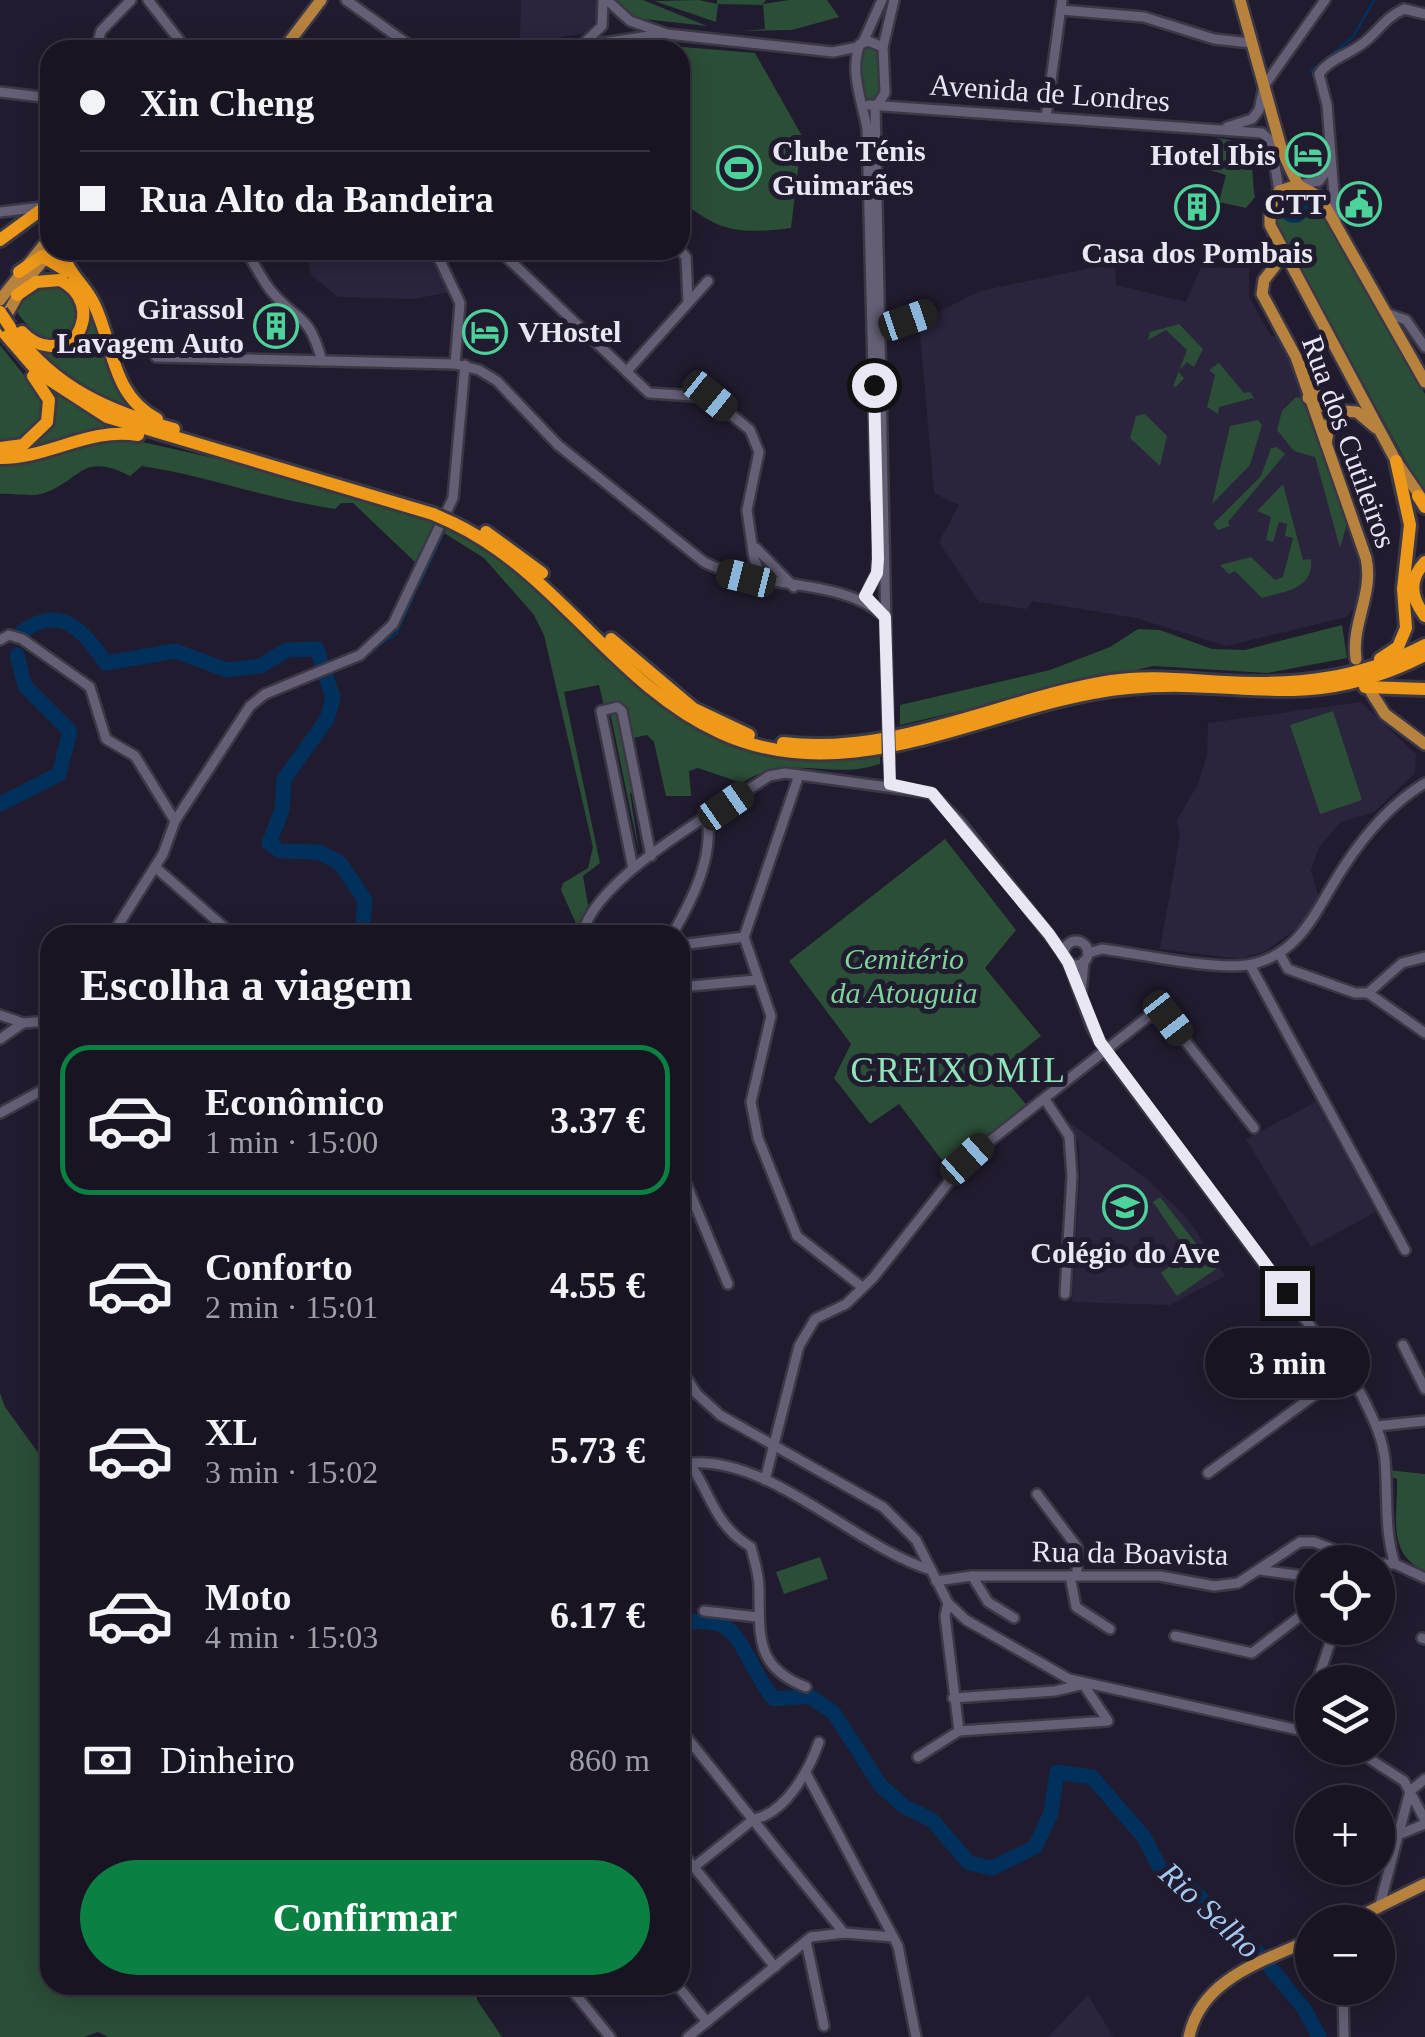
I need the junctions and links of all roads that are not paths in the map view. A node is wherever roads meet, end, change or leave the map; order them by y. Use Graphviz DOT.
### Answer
graph roads {
  1 [pos="132,0"];
  2 [pos="148,0"];
  3 [pos="321,0"];
  4 [pos="346,0"];
  5 [pos="605,0"];
  6 [pos="882,0"];
  7 [pos="894,0"];
  8 [pos="1240,0"];
  9 [pos="1325,0"];
  10 [pos="1404,4"];
  11 [pos="1062,5"];
  12 [pos="1425,14"];
  13 [pos="667,34"];
  14 [pos="98,40"];
  15 [pos="179,40"];
  16 [pos="291,40"];
  17 [pos="402,40"];
  18 [pos="587,40"];
  19 [pos="624,40"];
  20 [pos="861,44"];
  21 [pos="1251,44"];
  22 [pos="883,47"];
  23 [pos="833,52"];
  24 [pos="857,64"];
  25 [pos="1264,86"];
  26 [pos="0,92"];
  27 [pos="40,97"];
  28 [pos="859,98"];
  29 [pos="876,105"];
  30 [pos="891,107"];
  31 [pos="1046,117"];
  32 [pos="874,127"];
  33 [pos="1220,129"];
  34 [pos="1329,168"];
  35 [pos="1298,185"];
  36 [pos="1279,191"];
  37 [pos="40,208"];
  38 [pos="0,212"];
  39 [pos="40,212"];
  40 [pos="1336,224"];
  41 [pos="0,240"];
  42 [pos="40,248"];
  43 [pos="1285,253"];
  44 [pos="40,256"];
  45 [pos="44,260"];
  46 [pos="56,260"];
  47 [pos="64,260"];
  48 [pos="252,260"];
  49 [pos="440,260"];
  50 [pos="510,260"];
  51 [pos="686,260"];
  52 [pos="19,272"];
  53 [pos="77,280"];
  54 [pos="708,281"];
  55 [pos="17,295"];
  56 [pos="0,300"];
  57 [pos="688,301"];
  58 [pos="0,312"];
  59 [pos="930,312"];
  60 [pos="1386,313"];
  61 [pos="4,328"];
  62 [pos="878,330"];
  63 [pos="1425,346"];
  64 [pos="22,350"];
  65 [pos="156,357"];
  66 [pos="1296,357"];
  67 [pos="322,361"];
  68 [pos="460,365"];
  69 [pos="627,371"];
  70 [pos="1425,382"];
  71 [pos="1308,398"];
  72 [pos="1325,406"];
  73 [pos="1344,411"];
  74 [pos="181,436"];
  75 [pos="1385,439"];
  76 [pos="1326,446"];
  77 [pos="1,455"];
  78 [pos="1396,461"];
  79 [pos="1423,502"];
  80 [pos="754,546"];
  81 [pos="1425,562"];
  82 [pos="766,563"];
  83 [pos="766,583"];
  84 [pos="794,587"];
  85 [pos="869,587"];
  86 [pos="853,595"];
  87 [pos="885,595"];
  88 [pos="870,604"];
  89 [pos="1425,616"];
  90 [pos="885,617"];
  91 [pos="0,640"];
  92 [pos="1425,645"];
  93 [pos="1425,655"];
  94 [pos="1356,659"];
  95 [pos="1336,682"];
  96 [pos="1425,688"];
  97 [pos="1370,692"];
  98 [pos="1411,730"];
  99 [pos="1425,735"];
  100 [pos="1425,744"];
  101 [pos="800,774"];
  102 [pos="1425,783"];
  103 [pos="890,784"];
  104 [pos="707,818"];
  105 [pos="175,820"];
  106 [pos="651,856"];
  107 [pos="155,867"];
  108 [pos="633,868"];
  109 [pos="118,925"];
  110 [pos="221,925"];
  111 [pos="586,925"];
  112 [pos="678,925"];
  113 [pos="1049,934"];
  114 [pos="744,937"];
  115 [pos="1074,941"];
  116 [pos="690,944"];
  117 [pos="1279,953"];
  118 [pos="1086,957"];
  119 [pos="1066,958"];
  120 [pos="1425,958"];
  121 [pos="1250,965"];
  122 [pos="756,980"];
  123 [pos="690,986"];
  124 [pos="1368,993"];
  125 [pos="1082,997"];
  126 [pos="0,1016"];
  127 [pos="40,1021"];
  128 [pos="23,1023"];
  129 [pos="1425,1033"];
  130 [pos="0,1039"];
  131 [pos="1106,1052"];
  132 [pos="40,1091"];
  133 [pos="1046,1102"];
  134 [pos="0,1113"];
  135 [pos="1254,1128"];
  136 [pos="690,1193"];
  137 [pos="1405,1250"];
  138 [pos="728,1284"];
  139 [pos="862,1288"];
  140 [pos="1065,1294"];
  141 [pos="1403,1345"];
  142 [pos="1346,1372"];
  143 [pos="690,1383"];
  144 [pos="1425,1389"];
  145 [pos="1425,1421"];
  146 [pos="1377,1426"];
  147 [pos="777,1447"];
  148 [pos="690,1463"];
  149 [pos="1208,1473"];
  150 [pos="765,1480"];
  151 [pos="1037,1494"];
  152 [pos="1295,1545"];
  153 [pos="1296,1545"];
  154 [pos="1322,1545"];
  155 [pos="1396,1564"];
  156 [pos="1259,1570"];
  157 [pos="1295,1575"];
  158 [pos="934,1576"];
  159 [pos="972,1576"];
  160 [pos="1074,1576"];
  161 [pos="1425,1578"];
  162 [pos="948,1603"];
  163 [pos="704,1611"];
  164 [pos="757,1617"];
  165 [pos="1014,1618"];
  166 [pos="1295,1620"];
  167 [pos="1110,1629"];
  168 [pos="1175,1636"];
  169 [pos="1083,1684"];
  170 [pos="806,1687"];
  171 [pos="954,1698"];
  172 [pos="1295,1729"];
  173 [pos="959,1731"];
  174 [pos="690,1741"];
  175 [pos="818,1742"];
  176 [pos="918,1758"];
  177 [pos="1381,1765"];
  178 [pos="808,1775"];
  179 [pos="1425,1779"];
  180 [pos="1410,1791"];
  181 [pos="754,1819"];
  182 [pos="1425,1822"];
  183 [pos="1398,1835"];
  184 [pos="690,1862"];
  185 [pos="694,1867"];
  186 [pos="1425,1884"];
  187 [pos="1380,1905"];
  188 [pos="1385,1905"];
  189 [pos="844,1933"];
  190 [pos="893,1937"];
  191 [pos="806,1941"];
  192 [pos="1295,1947"];
  193 [pos="775,1967"];
  194 [pos="576,1995"];
  195 [pos="685,1995"];
  196 [pos="1343,2005"];
  197 [pos="706,2022"];
  198 [pos="824,2026"];
  199 [pos="610,2037"];
  200 [pos="688,2037"];
  201 [pos="916,2037"];
  202 [pos="1189,2037"];
  203 [pos="1344,2037"];
  1 -- 14 [label="street"];
  2 -- 15 [label="street"];
  3 -- 16 [label="main road"];
  4 -- 17 [label="street"];
  5 -- 13 [label="street"];
  5 -- 18 [label="street"];
  6 -- 20 [label="street"];
  7 -- 22 [label="street"];
  8 -- 21 [label="main road"];
  9 -- 25 [label="street"];
  10 -- 12 [label="street"];
  10 -- 34 [label="street"];
  11 -- 21 [label="street"];
  11 -- 31 [label="street"];
  13 -- 19 [label="street"];
  13 -- 23 [label="street"];
  20 -- 22 [label="street"];
  20 -- 23 [label="street"];
  20 -- 24 [label="street"];
  21 -- 25 [label="main road"];
  22 -- 29 [label="street"];
  23 -- 24 [label="street"];
  24 -- 28 [label="street"];
  25 -- 33 [label="street"];
  25 -- 35 [label="main road"];
  26 -- 27 [label="street"];
  28 -- 29 [label="street, Avenida de Londres"];
  28 -- 85 [label="street"];
  29 -- 30 [label="street, Avenida de Londres"];
  29 -- 32 [label="street"];
  30 -- 31 [label="street, Avenida de Londres"];
  30 -- 32 [label="street"];
  31 -- 33 [label="street, Avenida de Londres"];
  32 -- 62 [label="street"];
  33 -- 36 [label="street, Avenida de Londres"];
  34 -- 35 [label="street"];
  34 -- 40 [label="street"];
  35 -- 36 [label="main road"];
  35 -- 40 [label="main road"];
  36 -- 43 [label="main road"];
  37 -- 38 [label="street"];
  39 -- 41 [label="highway"];
  40 -- 60 [label="main road"];
  42 -- 52 [label="main road"];
  43 -- 66 [label="main road, Rua dos Cutileiros"];
  43 -- 75 [label="main road"];
  44 -- 52 [label="highway"];
  45 -- 55 [label="main road"];
  46 -- 53 [label="highway"];
  47 -- 53 [label="highway"];
  48 -- 67 [label="street"];
  49 -- 68 [label="street"];
  50 -- 69 [label="street"];
  51 -- 57 [label="street"];
  52 -- 56 [label="main road"];
  53 -- 74 [label="highway"];
  54 -- 57 [label="street"];
  55 -- 61 [label="main road"];
  55 -- 61 [label="highway"];
  57 -- 69 [label="street"];
  58 -- 61 [label="highway, bridge"];
  59 -- 62 [label="street"];
  60 -- 63 [label="street"];
  60 -- 70 [label="main road"];
  61 -- 64 [label="highway"];
  62 -- 87 [label="street"];
  64 -- 74 [label="highway"];
  64 -- 77 [label="highway"];
  65 -- 67 [label="street"];
  66 -- 71 [label="main road, Rua dos Cutileiros"];
  66 -- 72 [label="main road"];
  67 -- 68 [label="street"];
  68 -- 83 [label="street"];
  68 -- 105 [label="street"];
  69 -- 80 [label="street"];
  71 -- 72 [label="main road"];
  71 -- 76 [label="main road, Rua dos Cutileiros"];
  72 -- 73 [label="main road"];
  73 -- 75 [label="main road"];
  73 -- 76 [label="main road"];
  74 -- 77 [label="highway"];
  74 -- 95 [label="highway"];
  75 -- 78 [label="main road"];
  76 -- 94 [label="main road, Rua dos Cutileiros"];
  78 -- 79 [label="main road"];
  78 -- 95 [label="highway"];
  80 -- 82 [label="street"];
  80 -- 83 [label="street"];
  81 -- 89 [label="highway"];
  82 -- 83 [label="street"];
  82 -- 84 [label="street"];
  83 -- 84 [label="street"];
  84 -- 86 [label="street"];
  85 -- 86 [label="street"];
  85 -- 87 [label="street"];
  85 -- 88 [label="street"];
  86 -- 88 [label="street"];
  87 -- 88 [label="street"];
  87 -- 90 [label="street"];
  88 -- 90 [label="street"];
  90 -- 103 [label="street, bridge"];
  91 -- 105 [label="street"];
  92 -- 95 [label="highway"];
  93 -- 95 [label="highway"];
  95 -- 96 [label="highway"];
  97 -- 98 [label="main road"];
  98 -- 99 [label="main road"];
  98 -- 100 [label="main road"];
  101 -- 103 [label="street"];
  101 -- 104 [label="street"];
  101 -- 114 [label="street"];
  102 -- 117 [label="street"];
  103 -- 113 [label="street"];
  104 -- 106 [label="street"];
  104 -- 112 [label="street"];
  105 -- 107 [label="street"];
  106 -- 108 [label="street"];
  106 -- 108 [label="street"];
  107 -- 109 [label="street"];
  107 -- 110 [label="street"];
  108 -- 111 [label="street"];
  113 -- 115 [label="street"];
  113 -- 119 [label="street"];
  114 -- 116 [label="street"];
  114 -- 122 [label="street"];
  115 -- 118 [label="street"];
  115 -- 119 [label="street"];
  117 -- 121 [label="street"];
  117 -- 124 [label="street"];
  118 -- 119 [label="street"];
  118 -- 121 [label="street"];
  118 -- 125 [label="street"];
  119 -- 125 [label="street"];
  120 -- 124 [label="street"];
  121 -- 137 [label="street"];
  122 -- 123 [label="street"];
  122 -- 139 [label="street"];
  124 -- 129 [label="street"];
  125 -- 131 [label="street"];
  126 -- 128 [label="street"];
  127 -- 128 [label="street"];
  128 -- 130 [label="street"];
  131 -- 133 [label="street"];
  131 -- 135 [label="street"];
  131 -- 142 [label="street"];
  132 -- 134 [label="street"];
  133 -- 139 [label="street"];
  133 -- 140 [label="street"];
  136 -- 138 [label="street"];
  139 -- 147 [label="street"];
  141 -- 144 [label="street"];
  142 -- 146 [label="street"];
  142 -- 149 [label="street"];
  143 -- 147 [label="street"];
  145 -- 146 [label="street"];
  146 -- 155 [label="street"];
  147 -- 150 [label="street"];
  147 -- 158 [label="street"];
  148 -- 150 [label="street"];
  148 -- 164 [label="street"];
  150 -- 158 [label="street"];
  151 -- 160 [label="street"];
  152 -- 156 [label="street, Rua da Boavista"];
  153 -- 154 [label="street, Rua da Boavista"];
  155 -- 161 [label="street"];
  156 -- 157 [label="street"];
  156 -- 160 [label="street, Rua da Boavista"];
  158 -- 159 [label="street, Rua da Boavista"];
  158 -- 162 [label="street"];
  159 -- 160 [label="street, Rua da Boavista"];
  159 -- 165 [label="street"];
  160 -- 167 [label="street"];
  162 -- 169 [label="street"];
  162 -- 171 [label="street"];
  163 -- 164 [label="street"];
  164 -- 170 [label="street"];
  166 -- 168 [label="street"];
  169 -- 171 [label="street"];
  169 -- 172 [label="street"];
  169 -- 173 [label="street"];
  171 -- 173 [label="street"];
  173 -- 176 [label="street"];
  174 -- 181 [label="street"];
  175 -- 178 [label="street"];
  177 -- 180 [label="street"];
  178 -- 181 [label="street"];
  178 -- 190 [label="street"];
  179 -- 180 [label="street"];
  180 -- 182 [label="street"];
  180 -- 183 [label="street"];
  181 -- 185 [label="street"];
  181 -- 189 [label="street"];
  182 -- 183 [label="street"];
  183 -- 187 [label="street"];
  184 -- 185 [label="street"];
  185 -- 193 [label="street"];
  186 -- 188 [label="main road"];
  189 -- 190 [label="street"];
  189 -- 191 [label="street"];
  190 -- 201 [label="street"];
  191 -- 193 [label="street"];
  191 -- 198 [label="street"];
  192 -- 202 [label="main road"];
  193 -- 197 [label="street"];
  194 -- 199 [label="street"];
  195 -- 197 [label="street"];
  196 -- 203 [label="street"];
  197 -- 200 [label="street"];
}
